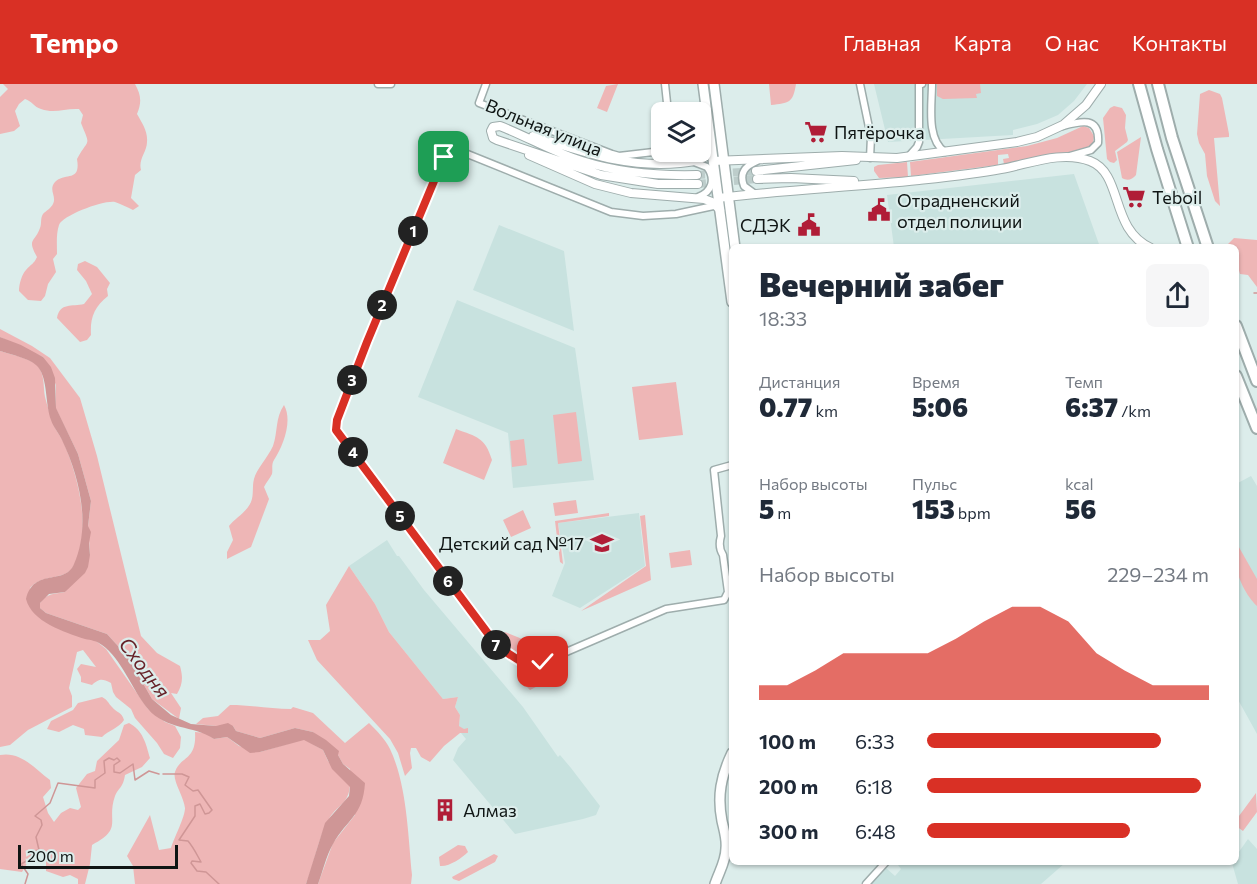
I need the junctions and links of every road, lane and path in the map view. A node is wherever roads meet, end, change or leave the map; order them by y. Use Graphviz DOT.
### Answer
graph roads {
  1 [pos="378,84"];
  2 [pos="391,84"];
  3 [pos="486,84"];
  4 [pos="665,84"];
  5 [pos="703,84"];
  6 [pos="714,84"];
  7 [pos="860,84"];
  8 [pos="932,84"];
  9 [pos="1101,84"];
  10 [pos="1139,84"];
  11 [pos="1158,84"];
  12 [pos="920,85"];
  13 [pos="667,102"];
  14 [pos="705,102"];
  15 [pos="502,126"];
  16 [pos="1056,129"];
  17 [pos="501,142"];
  18 [pos="711,145"];
  19 [pos="651,152"];
  20 [pos="945,152"];
  21 [pos="908,156"];
  22 [pos="1066,157"];
  23 [pos="873,158"];
  24 [pos="723,160"];
  25 [pos="760,160"];
  26 [pos="713,161"];
  27 [pos="693,162"];
  28 [pos="881,183"];
  29 [pos="756,194"];
  30 [pos="694,198"];
  31 [pos="720,203"];
  32 [pos="734,244"];
  33 [pos="1145,244"];
  34 [pos="1187,244"];
  35 [pos="1207,244"];
  36 [pos="729,277"];
  37 [pos="1239,334"];
  38 [pos="1257,381"];
  39 [pos="1239,383"];
  40 [pos="1257,428"];
  41 [pos="729,466"];
  42 [pos="729,760"];
  43 [pos="729,853"];
  44 [pos="883,865"];
  45 [pos="715,884"];
  46 [pos="866,884"];
  1 -- 2 [label="street"];
  3 -- 19 [label="street, Вольная улица"];
  4 -- 13 [label="street"];
  5 -- 14 [label="main road"];
  6 -- 24 [label="main road"];
  7 -- 23 [label="street"];
  8 -- 20 [label="street"];
  9 -- 16 [label="street"];
  10 -- 34 [label="highway"];
  11 -- 35 [label="highway"];
  12 -- 21 [label="street"];
  15 -- 17 [label="street"];
  15 -- 17 [label="street"];
  15 -- 27 [label="street"];
  16 -- 20 [label="street"];
  16 -- 22 [label="street"];
  17 -- 30 [label="street"];
  18 -- 26 [label="main road"];
  20 -- 21 [label="street"];
  21 -- 23 [label="street"];
  22 -- 28 [label="street"];
  22 -- 33 [label="street"];
  23 -- 25 [label="street"];
  23 -- 28 [label="street"];
  24 -- 25 [label="street"];
  24 -- 26 [label="street"];
  24 -- 31 [label="main road"];
  25 -- 29 [label="street"];
  26 -- 31 [label="main road"];
  27 -- 30 [label="street"];
  28 -- 29 [label="street"];
  29 -- 31 [label="street"];
  30 -- 31 [label="street"];
  31 -- 32 [label="main road"];
  31 -- 36 [label="main road"];
  31 -- 41 [label="street"];
  37 -- 38 [label="highway"];
  39 -- 40 [label="highway"];
  42 -- 43 [label="main road"];
  43 -- 45 [label="main road"];
  44 -- 46 [label="street"];
}
